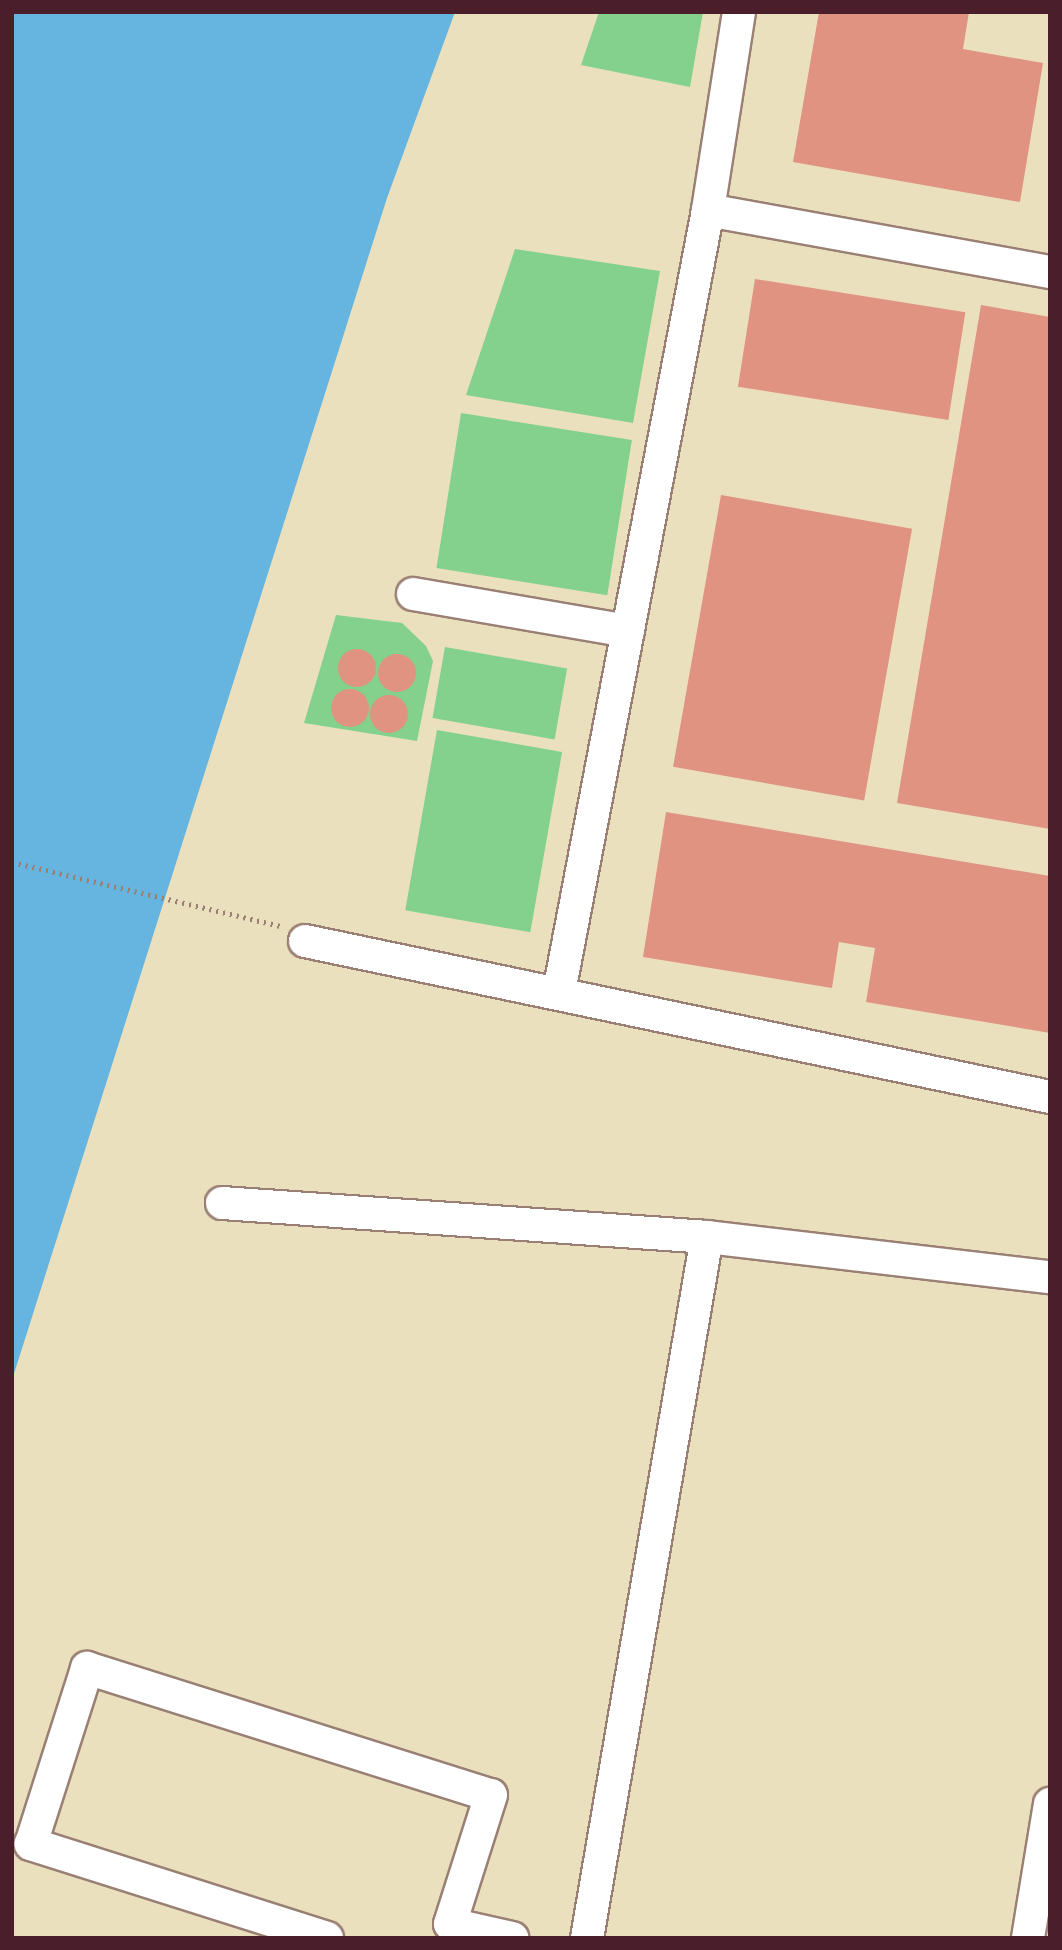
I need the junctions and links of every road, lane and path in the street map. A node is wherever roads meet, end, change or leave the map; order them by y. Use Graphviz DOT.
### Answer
graph roads {
  1 [pos="739,12"];
  2 [pos="708,210"];
  3 [pos="1050,272"];
  4 [pos="413,594"];
  5 [pos="628,631"];
  6 [pos="12,862"];
  7 [pos="305,941"];
  8 [pos="559,992"];
  9 [pos="1050,1097"];
  10 [pos="222,1203"];
  11 [pos="707,1237"];
  12 [pos="1050,1277"];
  13 [pos="1050,1804"];
  14 [pos="327,1938"];
  15 [pos="512,1938"];
  16 [pos="587,1938"];
  17 [pos="1028,1938"];
  1 -- 2 [label="street"];
  2 -- 3 [label="street"];
  2 -- 5 [label="street"];
  4 -- 5 [label="street"];
  5 -- 8 [label="street"];
  6 -- 7 [label="path"];
  7 -- 8 [label="street"];
  8 -- 9 [label="street"];
  10 -- 11 [label="street"];
  11 -- 12 [label="street"];
  11 -- 16 [label="street"];
  13 -- 17 [label="street"];
  14 -- 15 [label="street"];
}
